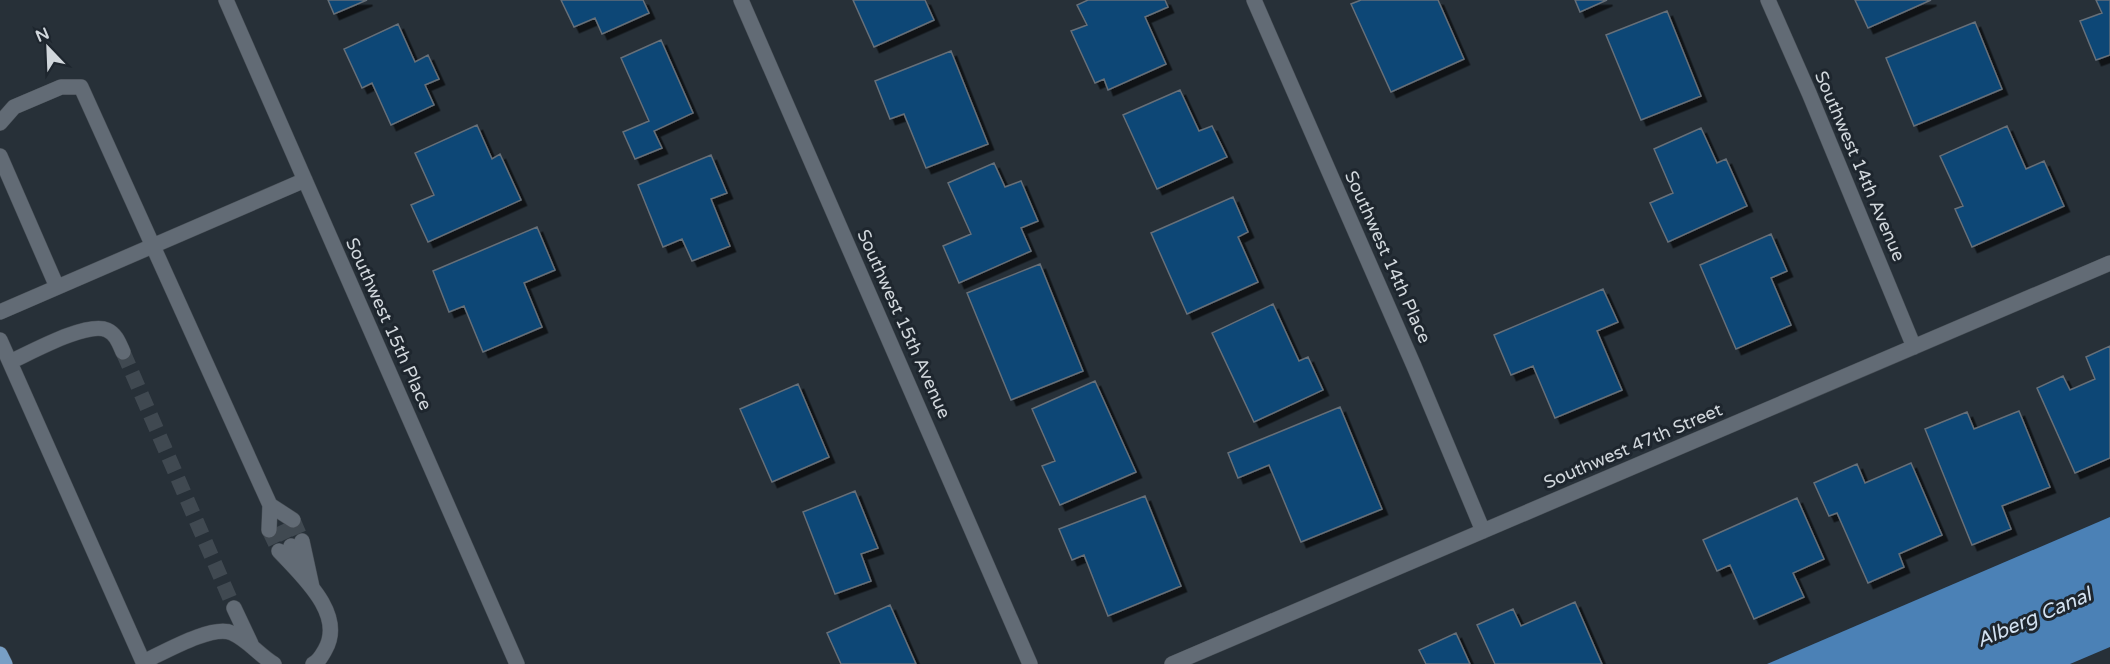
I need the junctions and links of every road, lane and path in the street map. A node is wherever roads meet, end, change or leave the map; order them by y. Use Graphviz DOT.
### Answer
graph roads {
  1 [pos="226,0"];
  2 [pos="741,0"];
  3 [pos="1254,0"];
  4 [pos="1768,0"];
  5 [pos="0,123"];
  6 [pos="0,156"];
  7 [pos="305,180"];
  8 [pos="154,245"];
  9 [pos="2110,263"];
  10 [pos="57,287"];
  11 [pos="0,312"];
  12 [pos="0,339"];
  13 [pos="1914,348"];
  14 [pos="123,352"];
  15 [pos="10,362"];
  16 [pos="281,525"];
  17 [pos="1483,531"];
  18 [pos="312,587"];
  19 [pos="234,608"];
  20 [pos="251,644"];
  21 [pos="0,654"];
  22 [pos="144,663"];
  23 [pos="4,664"];
  24 [pos="274,664"];
  25 [pos="312,664"];
  26 [pos="517,664"];
  27 [pos="1030,664"];
  28 [pos="1172,664"];
  1 -- 7 [label="street, Southwest 15th Place"];
  2 -- 27 [label="street, Southwest 15th Avenue"];
  3 -- 17 [label="street, Southwest 14th Place"];
  4 -- 13 [label="street, Southwest 14th Avenue"];
  5 -- 8 [label="street"];
  6 -- 10 [label="street"];
  7 -- 8 [label="street"];
  7 -- 26 [label="street, Southwest 15th Place"];
  8 -- 10 [label="street"];
  8 -- 16 [label="street"];
  9 -- 13 [label="street, Southwest 47th Street"];
  10 -- 11 [label="street"];
  12 -- 15 [label="street"];
  13 -- 17 [label="street, Southwest 47th Street"];
  14 -- 15 [label="street"];
  15 -- 22 [label="street"];
  17 -- 28 [label="street, Southwest 47th Street"];
  18 -- 18 [label="street"];
  18 -- 25 [label="street"];
  19 -- 20 [label="street"];
  20 -- 22 [label="street"];
  20 -- 24 [label="street"];
  21 -- 23 [label="main road"];
}
